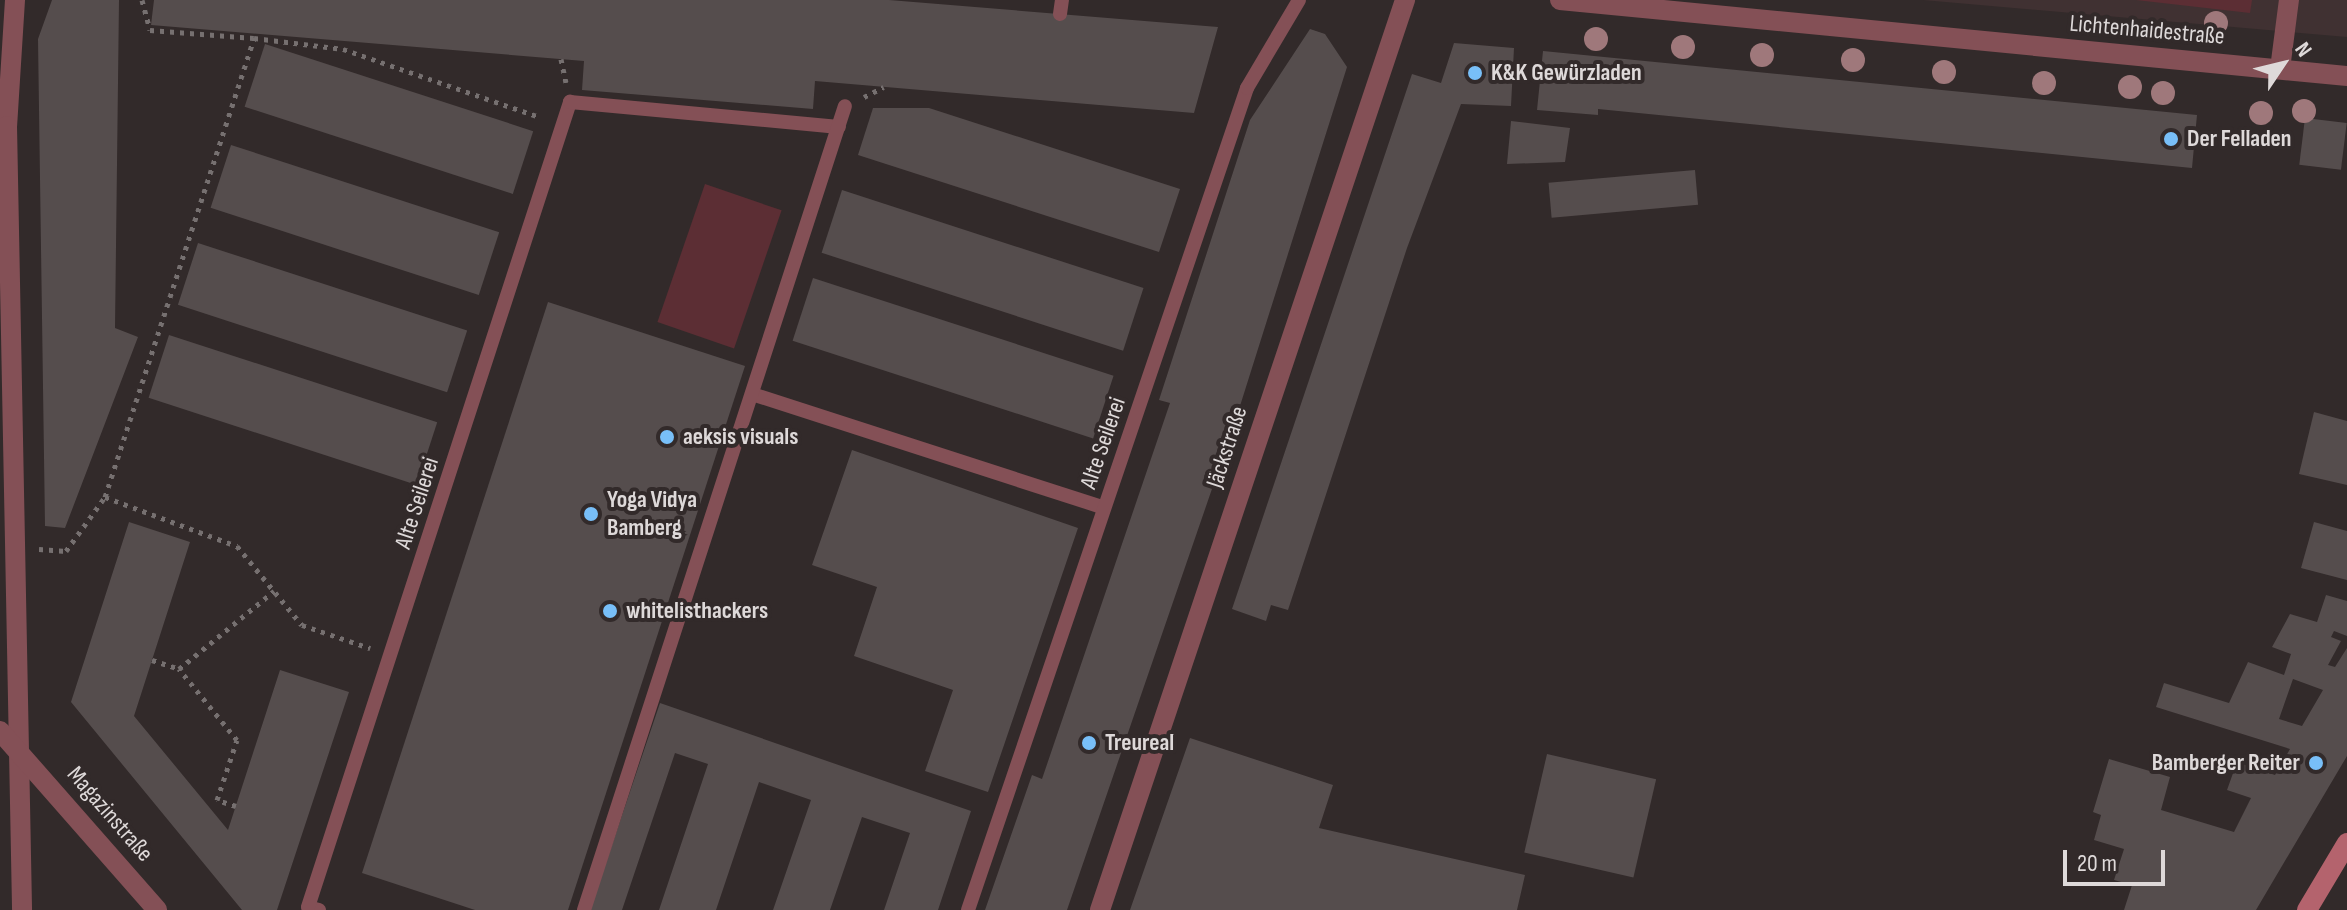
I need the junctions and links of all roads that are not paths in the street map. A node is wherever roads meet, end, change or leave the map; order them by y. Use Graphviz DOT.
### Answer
graph roads {
  1 [pos="15,0"];
  2 [pos="1299,0"];
  3 [pos="1405,0"];
  4 [pos="1560,0"];
  5 [pos="2289,0"];
  6 [pos="2280,69"];
  7 [pos="2347,76"];
  8 [pos="845,106"];
  9 [pos="839,127"];
  10 [pos="752,394"];
  11 [pos="15,446"];
  12 [pos="0,471"];
  13 [pos="1104,508"];
  14 [pos="0,731"];
  15 [pos="22,754"];
  16 [pos="2347,843"];
  17 [pos="311,909"];
  18 [pos="22,910"];
  19 [pos="157,910"];
  20 [pos="584,910"];
  21 [pos="968,910"];
  22 [pos="1100,910"];
  23 [pos="2307,910"];
  1 -- 11 [label="street"];
  2 -- 13 [label="lane, Alte Seilerei"];
  3 -- 22 [label="street, Jäckstraße"];
  4 -- 6 [label="street, Lichtenhaidestraße"];
  5 -- 6 [label="street"];
  6 -- 7 [label="street, Lichtenhaidestraße"];
  8 -- 9 [label="lane"];
  9 -- 10 [label="lane"];
  9 -- 17 [label="lane, Alte Seilerei"];
  10 -- 13 [label="lane"];
  10 -- 20 [label="lane"];
  11 -- 12 [label="street"];
  11 -- 15 [label="street"];
  13 -- 21 [label="lane, Alte Seilerei"];
  14 -- 15 [label="street, Magazinstraße"];
  15 -- 18 [label="street"];
  15 -- 19 [label="street, Magazinstraße"];
  16 -- 23 [label="main road"];
}
